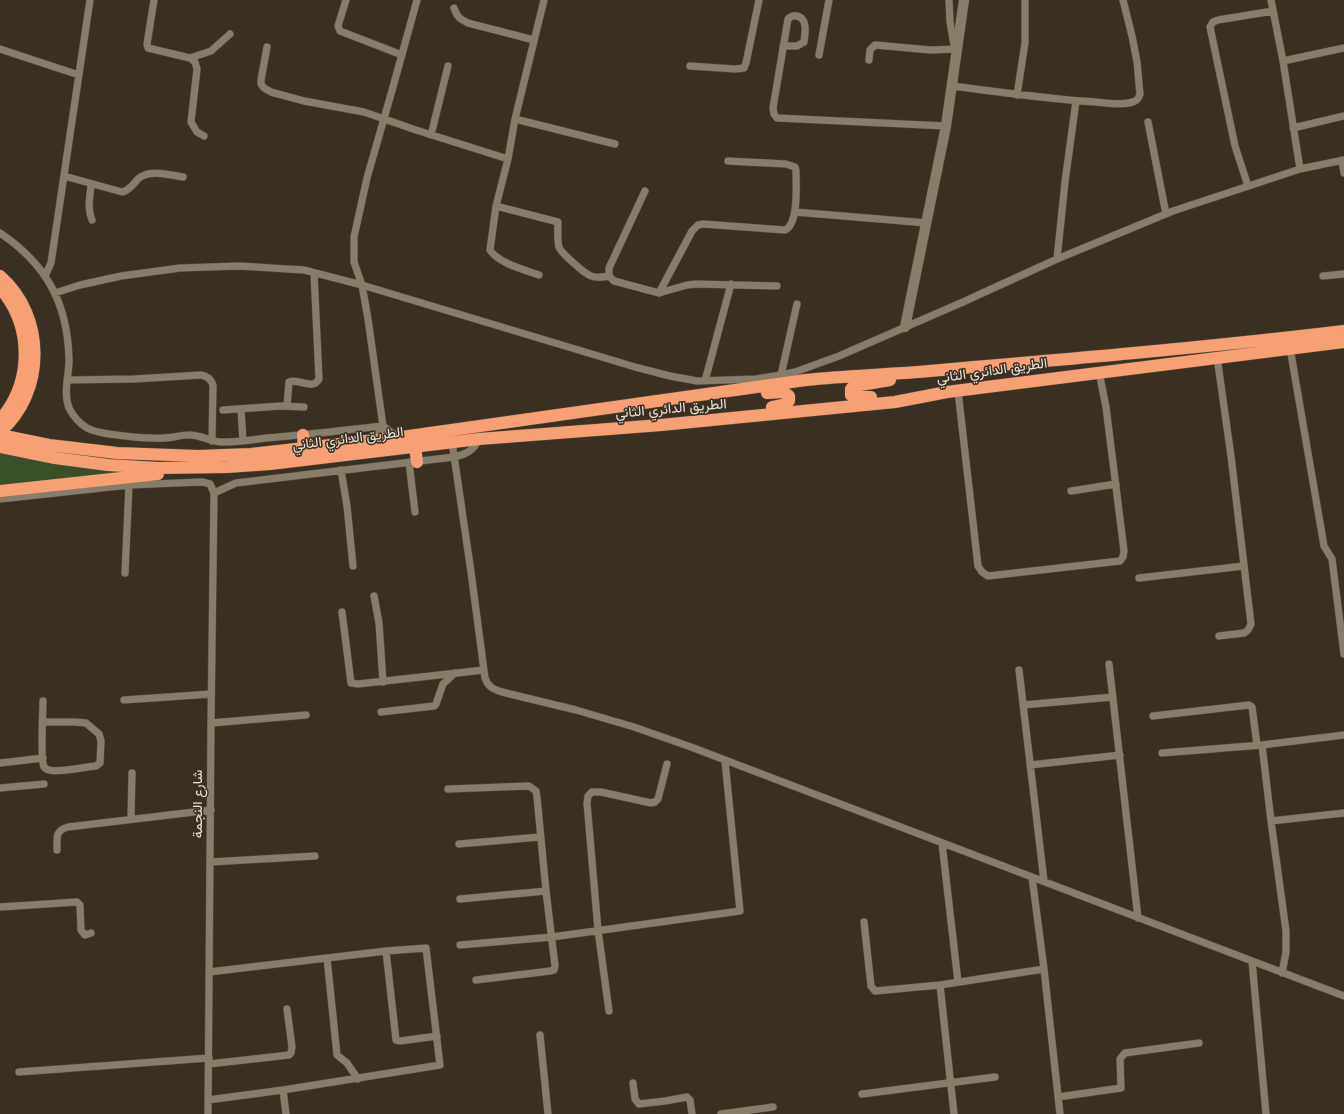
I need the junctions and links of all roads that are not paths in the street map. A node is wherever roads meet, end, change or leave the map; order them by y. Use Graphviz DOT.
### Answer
graph roads {
  1 [pos="90,0"];
  2 [pos="154,0"];
  3 [pos="346,0"];
  4 [pos="416,0"];
  5 [pos="544,0"];
  6 [pos="759,0"];
  7 [pos="829,0"];
  8 [pos="949,0"];
  9 [pos="964,0"];
  10 [pos="1025,0"];
  11 [pos="1123,0"];
  12 [pos="1271,0"];
  13 [pos="454,8"];
  14 [pos="1273,11"];
  15 [pos="230,34"];
  16 [pos="534,40"];
  17 [pos="783,46"];
  18 [pos="267,47"];
  19 [pos="1344,48"];
  20 [pos="0,49"];
  21 [pos="956,54"];
  22 [pos="402,55"];
  23 [pos="819,55"];
  24 [pos="190,58"];
  25 [pos="869,60"];
  26 [pos="1283,60"];
  27 [pos="448,66"];
  28 [pos="690,66"];
  29 [pos="79,75"];
  30 [pos="952,86"];
  31 [pos="1017,95"];
  32 [pos="1076,101"];
  33 [pos="1344,116"];
  34 [pos="384,119"];
  35 [pos="515,119"];
  36 [pos="1148,122"];
  37 [pos="946,126"];
  38 [pos="1293,128"];
  39 [pos="431,135"];
  40 [pos="204,136"];
  41 [pos="615,144"];
  42 [pos="508,159"];
  43 [pos="1343,160"];
  44 [pos="728,161"];
  45 [pos="1300,169"];
  46 [pos="1344,173"];
  47 [pos="64,176"];
  48 [pos="183,177"];
  49 [pos="91,185"];
  50 [pos="1248,186"];
  51 [pos="645,191"];
  52 [pos="496,206"];
  53 [pos="795,212"];
  54 [pos="1166,214"];
  55 [pos="92,220"];
  56 [pos="927,223"];
  57 [pos="0,233"];
  58 [pos="1057,259"];
  59 [pos="314,273"];
  60 [pos="1344,274"];
  61 [pos="539,275"];
  62 [pos="0,276"];
  63 [pos="45,276"];
  64 [pos="610,276"];
  65 [pos="1323,276"];
  66 [pos="731,284"];
  67 [pos="362,285"];
  68 [pos="777,286"];
  69 [pos="0,288"];
  70 [pos="55,293"];
  71 [pos="659,293"];
  72 [pos="797,304"];
  73 [pos="905,327"];
  74 [pos="1344,331"];
  75 [pos="1344,342"];
  76 [pos="1202,346"];
  77 [pos="1290,348"];
  78 [pos="1217,357"];
  79 [pos="1100,372"];
  80 [pos="781,376"];
  81 [pos="67,380"];
  82 [pos="705,381"];
  83 [pos="952,391"];
  84 [pos="662,401"];
  85 [pos="287,406"];
  86 [pos="304,407"];
  87 [pos="241,409"];
  88 [pos="224,410"];
  89 [pos="7,416"];
  90 [pos="661,425"];
  91 [pos="383,426"];
  92 [pos="0,433"];
  93 [pos="303,435"];
  94 [pos="402,437"];
  95 [pos="479,438"];
  96 [pos="243,440"];
  97 [pos="212,441"];
  98 [pos="371,441"];
  99 [pos="452,442"];
  100 [pos="415,446"];
  101 [pos="0,447"];
  102 [pos="304,448"];
  103 [pos="454,457"];
  104 [pos="413,462"];
  105 [pos="227,467"];
  106 [pos="341,470"];
  107 [pos="129,484"];
  108 [pos="1116,484"];
  109 [pos="0,491"];
  110 [pos="1070,491"];
  111 [pos="214,493"];
  112 [pos="0,498"];
  113 [pos="415,512"];
  114 [pos="353,566"];
  115 [pos="1244,566"];
  116 [pos="125,573"];
  117 [pos="1139,578"];
  118 [pos="374,596"];
  119 [pos="342,612"];
  120 [pos="1219,636"];
  121 [pos="1344,654"];
  122 [pos="1109,664"];
  123 [pos="484,670"];
  124 [pos="1019,670"];
  125 [pos="456,673"];
  126 [pos="383,682"];
  127 [pos="211,694"];
  128 [pos="1113,697"];
  129 [pos="124,700"];
  130 [pos="43,701"];
  131 [pos="1023,705"];
  132 [pos="380,712"];
  133 [pos="306,715"];
  134 [pos="1153,716"];
  135 [pos="43,722"];
  136 [pos="211,723"];
  137 [pos="1344,735"];
  138 [pos="1260,745"];
  139 [pos="1162,753"];
  140 [pos="1120,755"];
  141 [pos="43,758"];
  142 [pos="726,760"];
  143 [pos="0,763"];
  144 [pos="667,764"];
  145 [pos="1030,765"];
  146 [pos="132,773"];
  147 [pos="44,784"];
  148 [pos="0,788"];
  149 [pos="448,789"];
  150 [pos="211,810"];
  151 [pos="1344,813"];
  152 [pos="131,819"];
  153 [pos="1271,821"];
  154 [pos="540,837"];
  155 [pos="942,843"];
  156 [pos="459,844"];
  157 [pos="57,850"];
  158 [pos="315,856"];
  159 [pos="210,862"];
  160 [pos="1032,877"];
  161 [pos="1044,881"];
  162 [pos="546,891"];
  163 [pos="460,899"];
  164 [pos="0,907"];
  165 [pos="1138,918"];
  166 [pos="864,922"];
  167 [pos="598,930"];
  168 [pos="91,933"];
  169 [pos="552,936"];
  170 [pos="460,945"];
  171 [pos="386,951"];
  172 [pos="327,958"];
  173 [pos="1252,961"];
  174 [pos="1044,969"];
  175 [pos="209,972"];
  176 [pos="1282,973"];
  177 [pos="476,980"];
  178 [pos="958,982"];
  179 [pos="940,985"];
  180 [pos="1344,996"];
  181 [pos="287,1009"];
  182 [pos="609,1011"];
  183 [pos="540,1035"];
  184 [pos="437,1036"];
  185 [pos="1199,1043"];
  186 [pos="209,1061"];
  187 [pos="19,1072"];
  188 [pos="995,1077"];
  189 [pos="358,1079"];
  190 [pos="951,1083"];
  191 [pos="632,1084"];
  192 [pos="283,1090"];
  193 [pos="862,1094"];
  194 [pos="1058,1097"];
  195 [pos="208,1100"];
  196 [pos="773,1107"];
  197 [pos="208,1114"];
  198 [pos="286,1114"];
  199 [pos="548,1114"];
  200 [pos="692,1114"];
  201 [pos="721,1114"];
  202 [pos="954,1114"];
  203 [pos="1060,1114"];
  204 [pos="1266,1114"];
  1 -- 29 [label="street"];
  2 -- 24 [label="street"];
  3 -- 22 [label="street"];
  4 -- 22 [label="street"];
  5 -- 16 [label="street"];
  6 -- 28 [label="street"];
  7 -- 23 [label="street"];
  8 -- 21 [label="street"];
  9 -- 21 [label="street"];
  10 -- 31 [label="street"];
  11 -- 32 [label="street"];
  12 -- 14 [label="street"];
  13 -- 16 [label="street"];
  14 -- 26 [label="street"];
  14 -- 50 [label="street"];
  15 -- 24 [label="street"];
  16 -- 35 [label="street"];
  17 -- 17 [label="street"];
  17 -- 37 [label="street"];
  18 -- 34 [label="street"];
  19 -- 26 [label="street"];
  20 -- 29 [label="street"];
  21 -- 25 [label="street"];
  21 -- 30 [label="street"];
  22 -- 34 [label="street"];
  24 -- 40 [label="street"];
  26 -- 38 [label="street"];
  27 -- 39 [label="street"];
  29 -- 47 [label="street"];
  30 -- 31 [label="street"];
  30 -- 37 [label="street"];
  31 -- 32 [label="street"];
  32 -- 58 [label="street"];
  33 -- 38 [label="street"];
  34 -- 39 [label="street"];
  34 -- 67 [label="street"];
  35 -- 41 [label="street"];
  35 -- 42 [label="street"];
  36 -- 54 [label="street"];
  37 -- 56 [label="street"];
  38 -- 45 [label="street"];
  39 -- 42 [label="street"];
  42 -- 52 [label="street"];
  43 -- 45 [label="street"];
  43 -- 46 [label="street"];
  44 -- 53 [label="street"];
  45 -- 50 [label="street"];
  47 -- 49 [label="street"];
  47 -- 63 [label="street"];
  48 -- 49 [label="street"];
  49 -- 55 [label="street"];
  50 -- 54 [label="street"];
  51 -- 64 [label="street"];
  52 -- 61 [label="street"];
  52 -- 64 [label="street"];
  53 -- 56 [label="street"];
  53 -- 71 [label="street"];
  54 -- 58 [label="street"];
  56 -- 73 [label="street"];
  57 -- 63 [label="street"];
  58 -- 73 [label="street"];
  59 -- 67 [label="street"];
  59 -- 70 [label="street"];
  59 -- 85 [label="street"];
  60 -- 65 [label="street"];
  62 -- 89 [label="highway"];
  63 -- 70 [label="street"];
  64 -- 71 [label="street"];
  66 -- 68 [label="street"];
  66 -- 71 [label="street"];
  66 -- 82 [label="street"];
  67 -- 82 [label="street"];
  67 -- 91 [label="street"];
  69 -- 89 [label="highway"];
  70 -- 81 [label="street"];
  72 -- 80 [label="street"];
  73 -- 80 [label="street"];
  74 -- 76 [label="highway, الطريق الدائري الثاني"];
  75 -- 77 [label="highway, الطريق الدائري الثاني"];
  76 -- 83 [label="highway"];
  76 -- 84 [label="highway, الطريق الدائري الثاني"];
  77 -- 78 [label="highway, الطريق الدائري الثاني"];
  77 -- 121 [label="street"];
  78 -- 79 [label="highway, الطريق الدائري الثاني"];
  78 -- 115 [label="street"];
  79 -- 83 [label="highway, الطريق الدائري الثاني"];
  79 -- 108 [label="street"];
  80 -- 82 [label="street"];
  81 -- 97 [label="street"];
  81 -- 97 [label="street"];
  83 -- 90 [label="highway, الطريق الدائري الثاني"];
  83 -- 108 [label="street"];
  84 -- 90 [label="highway"];
  84 -- 94 [label="highway, الطريق الدائري الثاني"];
  85 -- 86 [label="street"];
  85 -- 87 [label="street"];
  87 -- 88 [label="street"];
  87 -- 96 [label="street"];
  89 -- 92 [label="highway"];
  90 -- 95 [label="highway, الطريق الدائري الثاني"];
  91 -- 93 [label="street"];
  91 -- 94 [label="street"];
  91 -- 98 [label="street"];
  92 -- 102 [label="highway, الطريق الدائري الثاني"];
  93 -- 96 [label="street"];
  93 -- 102 [label="highway"];
  94 -- 98 [label="highway, الطريق الدائري الثاني"];
  95 -- 99 [label="highway, الطريق الدائري الثاني"];
  95 -- 103 [label="street"];
  96 -- 97 [label="street"];
  98 -- 102 [label="highway, الطريق الدائري الثاني"];
  99 -- 100 [label="highway, الطريق الدائري الثاني"];
  99 -- 103 [label="street"];
  100 -- 104 [label="highway"];
  100 -- 105 [label="highway, الطريق الدائري الثاني"];
  101 -- 105 [label="highway, الطريق الدائري الثاني"];
  103 -- 104 [label="street"];
  103 -- 123 [label="street"];
  104 -- 106 [label="street"];
  104 -- 113 [label="street"];
  105 -- 109 [label="highway"];
  106 -- 111 [label="street"];
  106 -- 114 [label="street"];
  107 -- 111 [label="street"];
  107 -- 112 [label="street"];
  107 -- 116 [label="street"];
  108 -- 110 [label="street"];
  111 -- 127 [label="street, شارع النجمة"];
  115 -- 117 [label="street"];
  115 -- 120 [label="street"];
  118 -- 126 [label="street"];
  119 -- 126 [label="street"];
  122 -- 128 [label="street"];
  123 -- 125 [label="street"];
  123 -- 142 [label="street"];
  124 -- 131 [label="street"];
  125 -- 126 [label="street"];
  125 -- 132 [label="street"];
  127 -- 129 [label="street"];
  127 -- 136 [label="street, شارع النجمة"];
  128 -- 131 [label="street"];
  128 -- 140 [label="street"];
  130 -- 135 [label="street"];
  131 -- 145 [label="street"];
  133 -- 136 [label="street"];
  134 -- 138 [label="street"];
  135 -- 141 [label="street"];
  135 -- 141 [label="street"];
  136 -- 150 [label="street, شارع النجمة"];
  137 -- 138 [label="street"];
  138 -- 139 [label="street"];
  138 -- 153 [label="street"];
  140 -- 145 [label="street"];
  140 -- 165 [label="street"];
  141 -- 143 [label="street"];
  142 -- 155 [label="street"];
  142 -- 167 [label="street"];
  144 -- 167 [label="street"];
  145 -- 161 [label="street"];
  146 -- 152 [label="street"];
  147 -- 148 [label="street"];
  149 -- 154 [label="street"];
  150 -- 152 [label="street"];
  150 -- 159 [label="street, شارع النجمة"];
  151 -- 153 [label="street"];
  152 -- 157 [label="street"];
  153 -- 176 [label="street"];
  154 -- 156 [label="street"];
  154 -- 162 [label="street"];
  155 -- 160 [label="street"];
  155 -- 178 [label="street"];
  158 -- 159 [label="street"];
  159 -- 175 [label="street, شارع النجمة"];
  160 -- 161 [label="street"];
  160 -- 174 [label="street"];
  161 -- 165 [label="street"];
  162 -- 163 [label="street"];
  162 -- 169 [label="street"];
  164 -- 168 [label="street"];
  165 -- 173 [label="street"];
  166 -- 179 [label="street"];
  167 -- 169 [label="street"];
  167 -- 182 [label="street"];
  169 -- 170 [label="street"];
  169 -- 177 [label="street"];
  171 -- 172 [label="street"];
  171 -- 184 [label="street"];
  171 -- 184 [label="street"];
  172 -- 175 [label="street"];
  172 -- 189 [label="street"];
  173 -- 176 [label="street"];
  173 -- 204 [label="street"];
  174 -- 178 [label="street"];
  174 -- 194 [label="street"];
  175 -- 186 [label="street, شارع النجمة"];
  176 -- 180 [label="street"];
  178 -- 179 [label="street"];
  179 -- 190 [label="street"];
  181 -- 186 [label="street"];
  183 -- 199 [label="street"];
  184 -- 189 [label="street"];
  185 -- 194 [label="street"];
  186 -- 187 [label="street"];
  186 -- 195 [label="street, شارع النجمة"];
  188 -- 190 [label="street"];
  189 -- 192 [label="street"];
  190 -- 193 [label="street"];
  190 -- 202 [label="street"];
  191 -- 200 [label="street"];
  192 -- 195 [label="street"];
  192 -- 198 [label="street"];
  194 -- 203 [label="street"];
  195 -- 197 [label="street, شارع النجمة"];
  196 -- 201 [label="street"];
}
